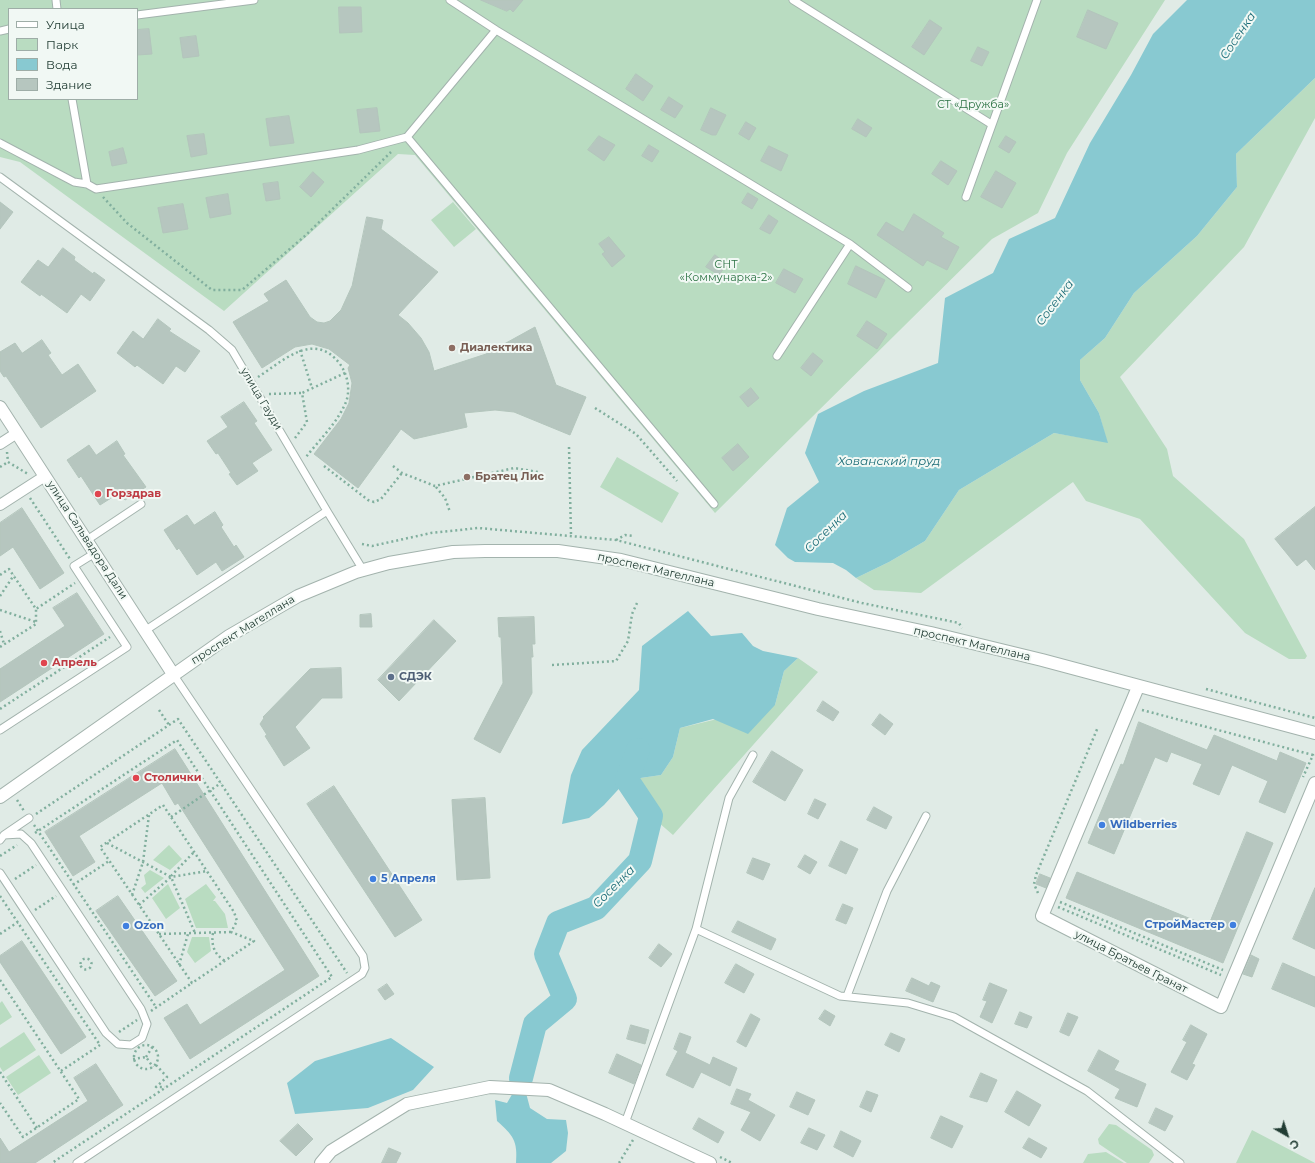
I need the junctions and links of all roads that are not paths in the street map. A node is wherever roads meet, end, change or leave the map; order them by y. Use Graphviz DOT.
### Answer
graph roads {
  1 [pos="254,0"];
  2 [pos="450,0"];
  3 [pos="793,0"];
  4 [pos="1037,0"];
  5 [pos="138,15"];
  6 [pos="496,30"];
  7 [pos="72,100"];
  8 [pos="991,124"];
  9 [pos="407,137"];
  10 [pos="0,144"];
  11 [pos="0,177"];
  12 [pos="87,184"];
  13 [pos="966,197"];
  14 [pos="850,244"];
  15 [pos="908,288"];
  16 [pos="777,356"];
  17 [pos="0,407"];
  18 [pos="17,432"];
  19 [pos="0,444"];
  20 [pos="41,478"];
  21 [pos="141,504"];
  22 [pos="714,504"];
  23 [pos="0,505"];
  24 [pos="327,511"];
  25 [pos="86,540"];
  26 [pos="95,553"];
  27 [pos="364,570"];
  28 [pos="146,630"];
  29 [pos="173,674"];
  30 [pos="1138,687"];
  31 [pos="0,730"];
  32 [pos="1315,733"];
  33 [pos="753,755"];
  34 [pos="1315,783"];
  35 [pos="5,793"];
  36 [pos="926,816"];
  37 [pos="29,818"];
  38 [pos="1,836"];
  39 [pos="0,873"];
  40 [pos="696,929"];
  41 [pos="847,996"];
  42 [pos="625,1123"];
  43 [pos="77,1163"];
  44 [pos="321,1163"];
  45 [pos="710,1163"];
  46 [pos="1180,1163"];
  1 -- 5 [label="lane"];
  2 -- 6 [label="lane"];
  3 -- 8 [label="lane"];
  4 -- 8 [label="lane"];
  6 -- 9 [label="lane"];
  6 -- 14 [label="lane"];
  7 -- 12 [label="lane"];
  8 -- 13 [label="lane"];
  9 -- 12 [label="lane"];
  9 -- 22 [label="lane"];
  10 -- 12 [label="lane"];
  11 -- 24 [label="lane, улица Гауди"];
  14 -- 15 [label="lane"];
  14 -- 16 [label="lane"];
  17 -- 18 [label="street, улица Сальвадора Дали"];
  18 -- 19 [label="street"];
  18 -- 20 [label="street, улица Сальвадора Дали"];
  20 -- 23 [label="street"];
  20 -- 25 [label="street, улица Сальвадора Дали"];
  21 -- 25 [label="lane"];
  24 -- 27 [label="lane, улица Гауди"];
  24 -- 28 [label="lane"];
  25 -- 26 [label="street, улица Сальвадора Дали"];
  26 -- 28 [label="street, улица Сальвадора Дали"];
  26 -- 31 [label="lane"];
  27 -- 29 [label="street, проспект Магеллана"];
  27 -- 30 [label="street, проспект Магеллана"];
  28 -- 29 [label="street, улица Сальвадора Дали"];
  29 -- 35 [label="street, проспект Магеллана"];
  29 -- 43 [label="lane"];
  30 -- 32 [label="street, проспект Магеллана"];
  30 -- 34 [label="street, улица Братьев Гранат"];
  33 -- 40 [label="lane"];
  36 -- 41 [label="lane"];
  37 -- 38 [label="lane"];
  38 -- 39 [label="lane"];
  40 -- 41 [label="lane"];
  40 -- 42 [label="lane"];
  41 -- 46 [label="lane"];
  42 -- 44 [label="street"];
  42 -- 45 [label="street"];
}
